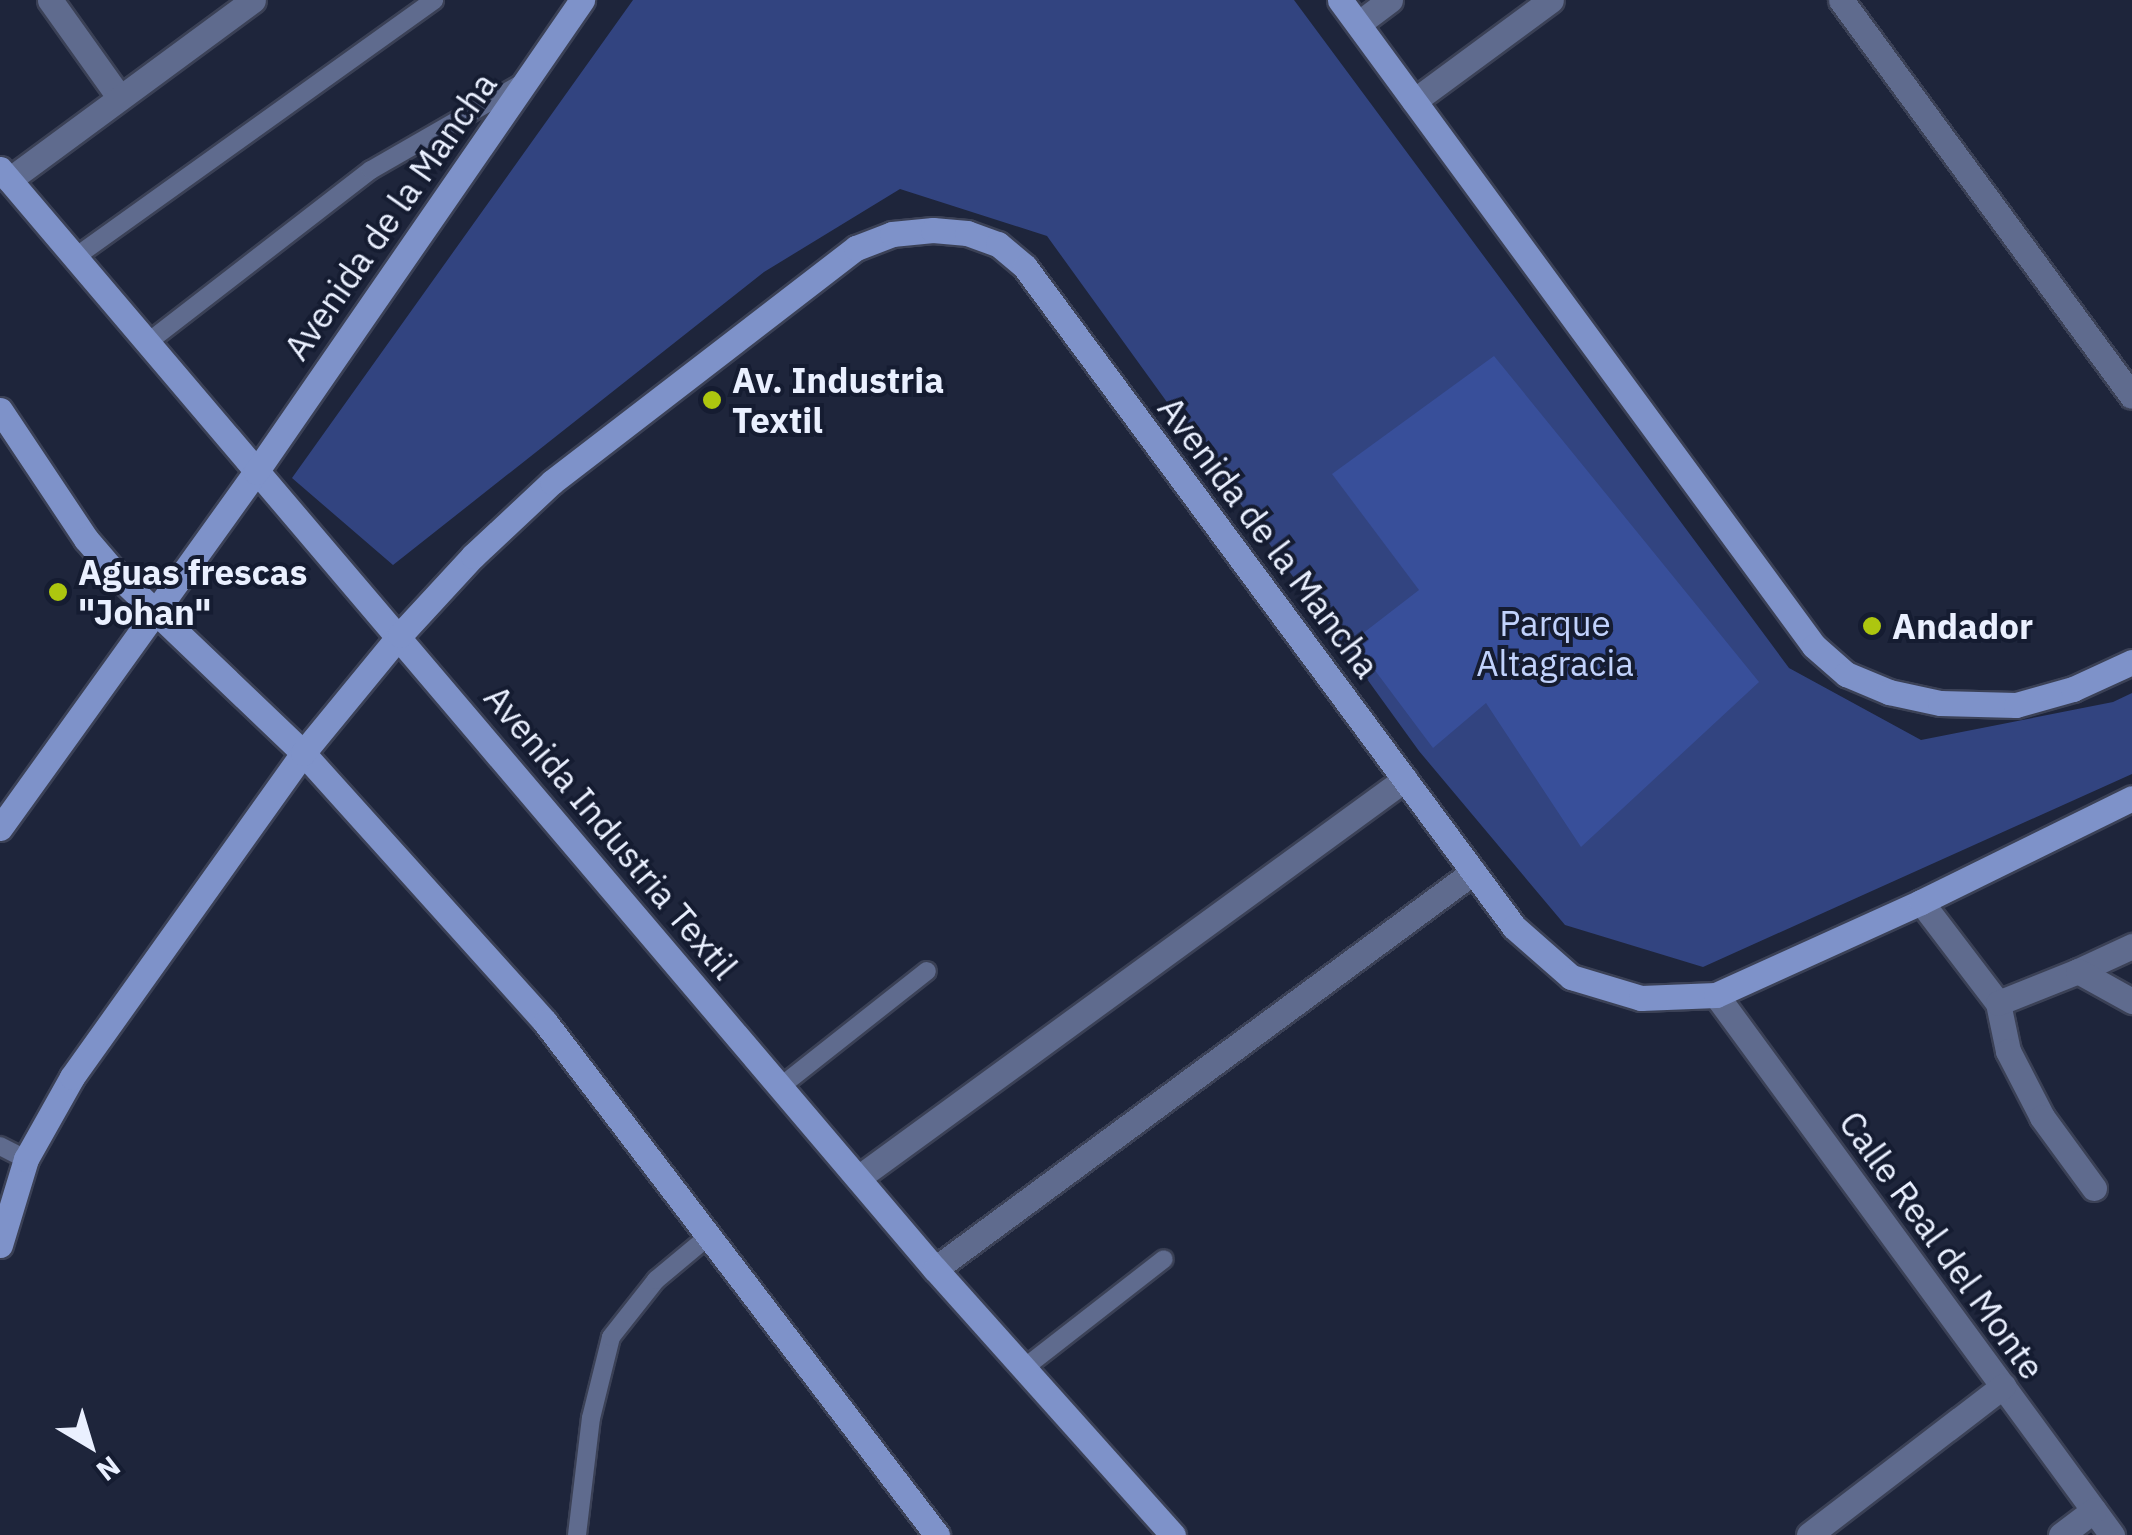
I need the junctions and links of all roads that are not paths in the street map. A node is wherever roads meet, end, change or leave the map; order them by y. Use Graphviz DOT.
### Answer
graph roads {
  1 [pos="50,0"];
  2 [pos="253,0"];
  3 [pos="434,0"];
  4 [pos="582,0"];
  5 [pos="1340,0"];
  6 [pos="1390,0"];
  7 [pos="1551,0"];
  8 [pos="1841,0"];
  9 [pos="218,10"];
  10 [pos="1358,24"];
  11 [pos="527,80"];
  12 [pos="120,98"];
  13 [pos="1414,101"];
  14 [pos="4,175"];
  15 [pos="74,258"];
  16 [pos="147,343"];
  17 [pos="2132,396"];
  18 [pos="0,410"];
  19 [pos="256,472"];
  20 [pos="153,610"];
  21 [pos="400,635"];
  22 [pos="2132,662"];
  23 [pos="303,753"];
  24 [pos="1404,779"];
  25 [pos="2131,800"];
  26 [pos="0,828"];
  27 [pos="1473,872"];
  28 [pos="1921,902"];
  29 [pos="2132,946"];
  30 [pos="2078,971"];
  31 [pos="927,972"];
  32 [pos="1716,995"];
  33 [pos="2132,1001"];
  34 [pos="1998,1003"];
  35 [pos="780,1087"];
  36 [pos="0,1146"];
  37 [pos="26,1159"];
  38 [pos="858,1178"];
  39 [pos="2094,1188"];
  40 [pos="710,1236"];
  41 [pos="0,1245"];
  42 [pos="1164,1259"];
  43 [pos="935,1269"];
  44 [pos="1024,1368"];
  45 [pos="2003,1386"];
  46 [pos="2094,1510"];
  47 [pos="577,1535"];
  48 [pos="937,1535"];
  49 [pos="1174,1535"];
  50 [pos="1809,1535"];
  51 [pos="2061,1535"];
  52 [pos="2112,1535"];
  1 -- 12 [label="street"];
  2 -- 9 [label="street"];
  3 -- 15 [label="lane"];
  4 -- 11 [label="street, Avenida de la Mancha"];
  5 -- 10 [label="street"];
  6 -- 10 [label="street"];
  7 -- 13 [label="street"];
  8 -- 17 [label="street"];
  9 -- 12 [label="street"];
  10 -- 13 [label="street"];
  11 -- 16 [label="lane"];
  11 -- 19 [label="street, Avenida de la Mancha"];
  12 -- 14 [label="street"];
  13 -- 22 [label="street"];
  14 -- 15 [label="street, Avenida Industria Textil"];
  15 -- 16 [label="street, Avenida Industria Textil"];
  16 -- 19 [label="street, Avenida Industria Textil"];
  18 -- 20 [label="street"];
  19 -- 20 [label="street, Avenida de la Mancha"];
  19 -- 21 [label="street, Avenida Industria Textil"];
  20 -- 23 [label="street"];
  20 -- 26 [label="street, Avenida de la Mancha"];
  21 -- 23 [label="street, Avenida de la Mancha"];
  21 -- 24 [label="street, Avenida de la Mancha"];
  21 -- 35 [label="street, Avenida Industria Textil"];
  23 -- 37 [label="street, Avenida de la Mancha"];
  23 -- 40 [label="street"];
  24 -- 27 [label="street, Avenida de la Mancha"];
  24 -- 38 [label="street"];
  25 -- 28 [label="street, Avenida de la Mancha"];
  27 -- 32 [label="street, Avenida de la Mancha"];
  27 -- 43 [label="street"];
  28 -- 32 [label="street, Avenida de la Mancha"];
  28 -- 34 [label="street"];
  29 -- 30 [label="street"];
  30 -- 33 [label="street"];
  30 -- 34 [label="street"];
  31 -- 35 [label="lane"];
  32 -- 45 [label="street, Calle Real del Monte"];
  34 -- 39 [label="street"];
  35 -- 38 [label="street, Avenida Industria Textil"];
  36 -- 37 [label="lane"];
  37 -- 41 [label="street, Avenida de la Mancha"];
  38 -- 43 [label="street, Avenida Industria Textil"];
  40 -- 47 [label="lane"];
  40 -- 48 [label="street"];
  42 -- 44 [label="lane"];
  43 -- 44 [label="street, Avenida Industria Textil"];
  44 -- 49 [label="street, Avenida Industria Textil"];
  45 -- 46 [label="street, Calle Real del Monte"];
  45 -- 50 [label="street"];
  46 -- 51 [label="street"];
  46 -- 52 [label="street, Calle Real del Monte"];
}
